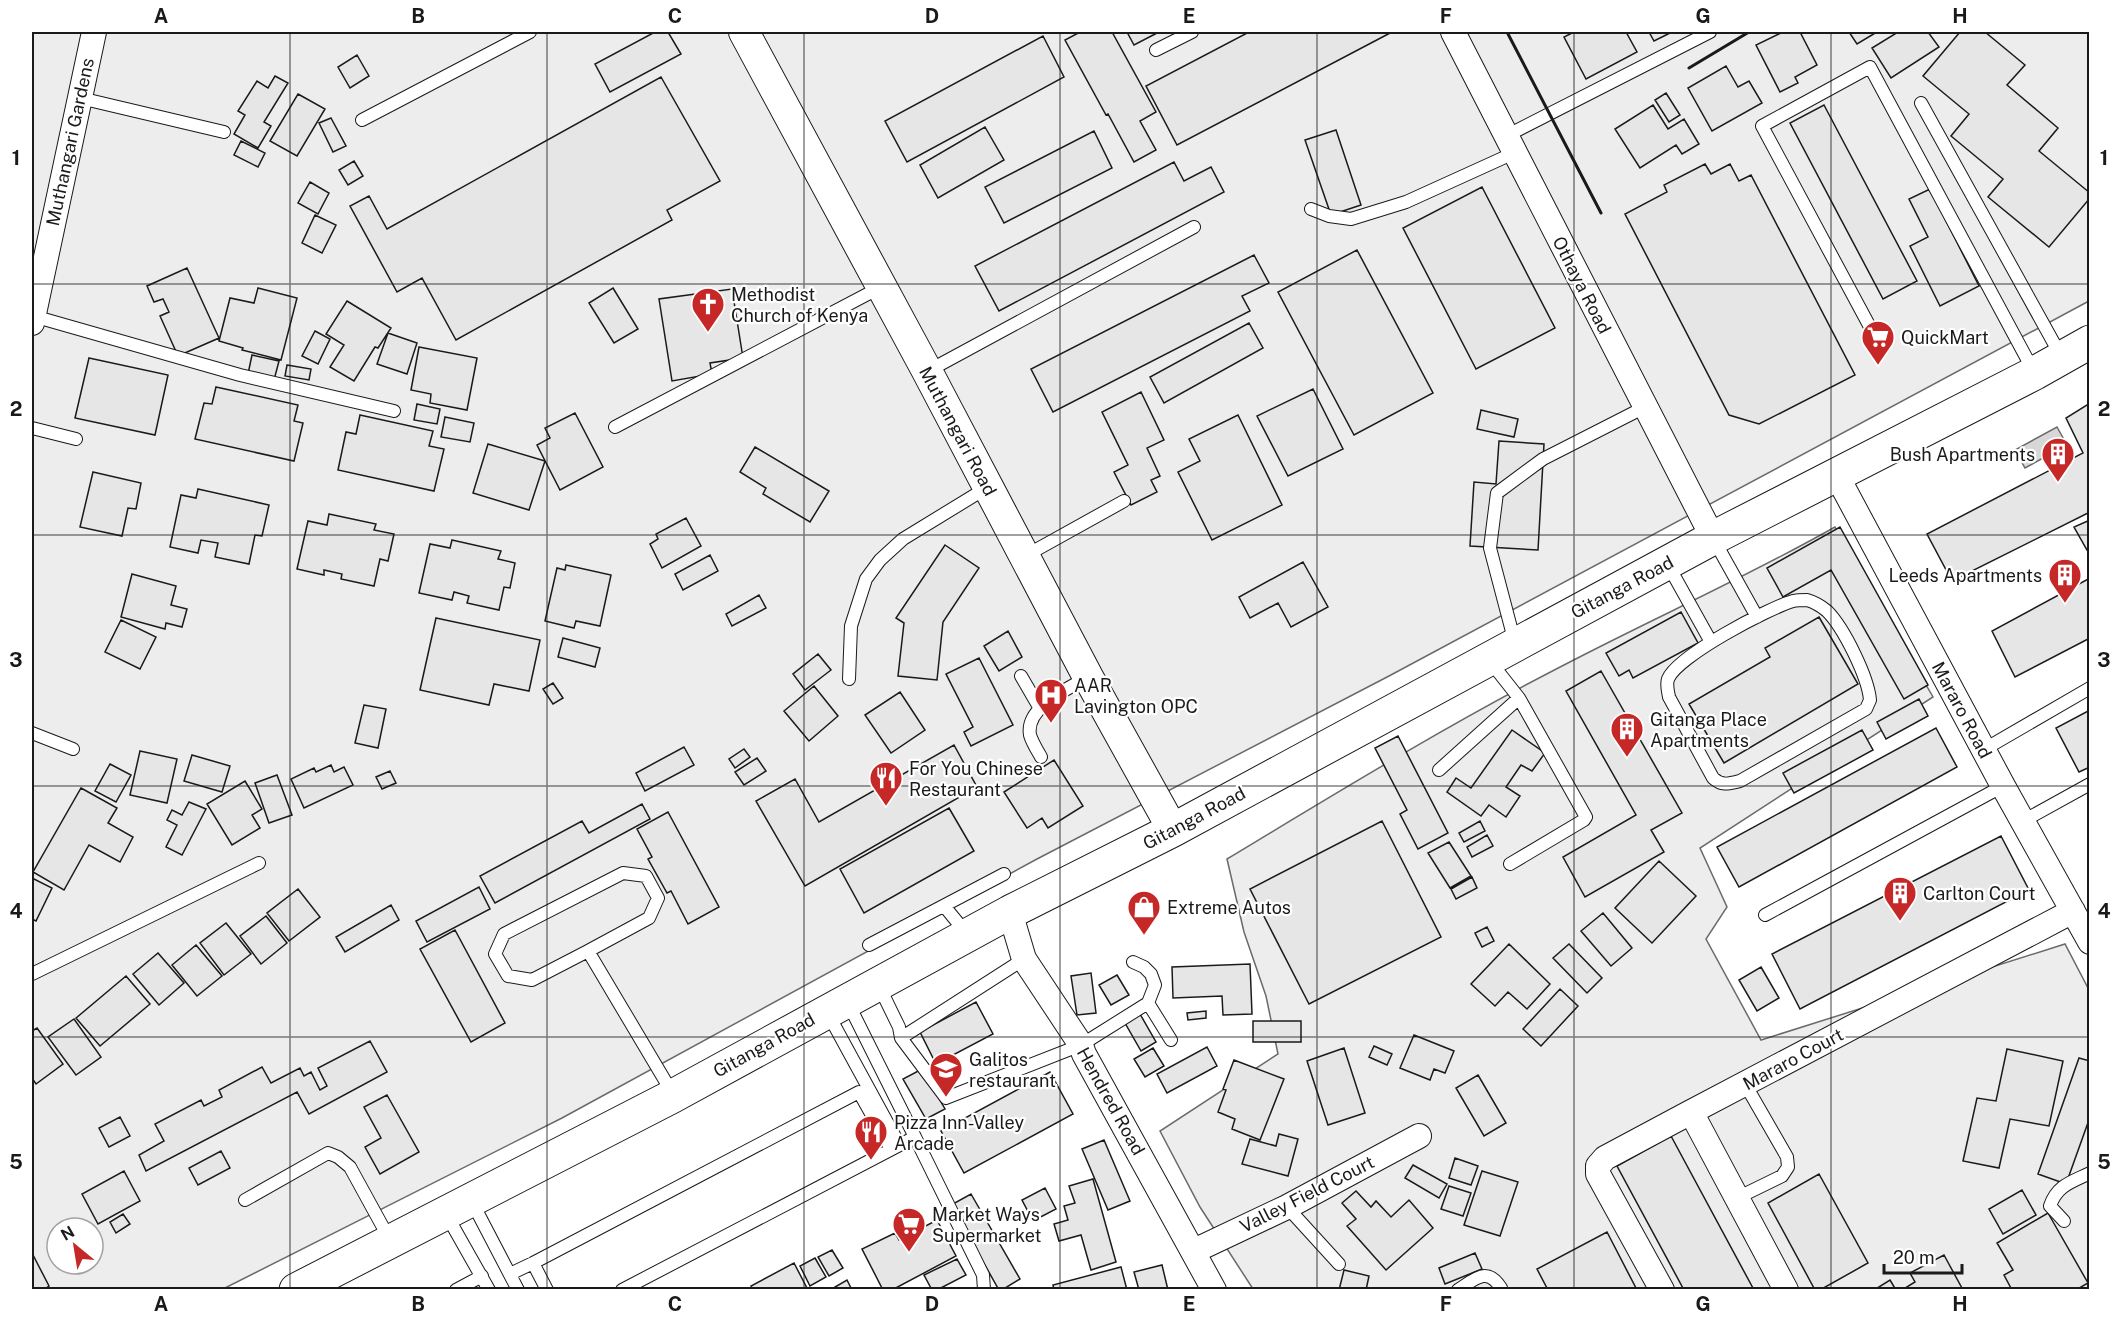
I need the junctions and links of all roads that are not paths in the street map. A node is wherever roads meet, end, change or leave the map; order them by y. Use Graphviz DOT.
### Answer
graph roads {
  1 [pos="94,32"];
  2 [pos="530,32"];
  3 [pos="744,32"];
  4 [pos="1192,32"];
  5 [pos="1456,32"];
  6 [pos="1710,32"];
  7 [pos="1156,51"];
  8 [pos="80,98"];
  9 [pos="1921,103"];
  10 [pos="362,120"];
  11 [pos="224,132"];
  12 [pos="1510,144"];
  13 [pos="1311,209"];
  14 [pos="1194,227"];
  15 [pos="881,287"];
  16 [pos="32,320"];
  17 [pos="1876,340"];
  18 [pos="2090,342"];
  19 [pos="2048,365"];
  20 [pos="927,371"];
  21 [pos="1645,406"];
  22 [pos="394,411"];
  23 [pos="615,427"];
  24 [pos="32,429"];
  25 [pos="76,439"];
  26 [pos="1836,476"];
  27 [pos="988,486"];
  28 [pos="1124,501"];
  29 [pos="1713,538"];
  30 [pos="1025,556"];
  31 [pos="1667,563"];
  32 [pos="1757,617"];
  33 [pos="1711,642"];
  34 [pos="1502,652"];
  35 [pos="1021,676"];
  36 [pos="1088,677"];
  37 [pos="849,679"];
  38 [pos="2090,688"];
  39 [pos="1519,698"];
  40 [pos="1039,707"];
  41 [pos="32,733"];
  42 [pos="73,749"];
  43 [pos="1983,750"];
  44 [pos="1041,757"];
  45 [pos="1439,770"];
  46 [pos="2090,784"];
  47 [pos="2002,786"];
  48 [pos="2023,821"];
  49 [pos="1173,830"];
  50 [pos="260,863"];
  51 [pos="1510,864"];
  52 [pos="1004,874"];
  53 [pos="945,907"];
  54 [pos="2073,911"];
  55 [pos="1010,912"];
  56 [pos="1765,915"];
  57 [pos="968,934"];
  58 [pos="2090,942"];
  59 [pos="869,945"];
  60 [pos="588,951"];
  61 [pos="1024,958"];
  62 [pos="1133,962"];
  63 [pos="32,974"];
  64 [pos="877,983"];
  65 [pos="1148,1003"];
  66 [pos="836,1005"];
  67 [pos="902,1038"];
  68 [pos="1171,1040"];
  69 [pos="1081,1045"];
  70 [pos="885,1078"];
  71 [pos="1745,1084"];
  72 [pos="863,1089"];
  73 [pos="673,1095"];
  74 [pos="1691,1112"];
  75 [pos="1419,1136"];
  76 [pos="915,1137"];
  77 [pos="895,1146"];
  78 [pos="2090,1173"];
  79 [pos="1737,1198"];
  80 [pos="245,1200"];
  81 [pos="459,1207"];
  82 [pos="1287,1207"];
  83 [pos="2064,1221"];
  84 [pos="391,1241"];
  85 [pos="1194,1251"];
  86 [pos="533,1263"];
  87 [pos="1339,1264"];
  88 [pos="510,1274"];
  89 [pos="482,1276"];
  90 [pos="1501,1288"];
  91 [pos="296,1290"];
  92 [pos="456,1290"];
  93 [pos="489,1290"];
  94 [pos="518,1290"];
  95 [pos="547,1290"];
  96 [pos="622,1290"];
  97 [pos="984,1290"];
  98 [pos="1214,1290"];
  99 [pos="1458,1290"];
  100 [pos="1662,1290"];
  101 [pos="1786,1290"];
  1 -- 8 [label="street, Muthangari Gardens"];
  2 -- 10 [label="lane"];
  3 -- 15 [label="street, Muthangari Road"];
  4 -- 7 [label="lane"];
  5 -- 12 [label="street, Othaya Road"];
  6 -- 12 [label="lane"];
  8 -- 11 [label="lane"];
  8 -- 16 [label="street, Muthangari Gardens"];
  9 -- 19 [label="lane"];
  12 -- 13 [label="lane"];
  12 -- 21 [label="street, Othaya Road"];
  14 -- 20 [label="lane"];
  15 -- 20 [label="street, Muthangari Road"];
  15 -- 23 [label="lane"];
  16 -- 22 [label="lane"];
  17 -- 19 [label="lane"];
  18 -- 19 [label="main road, Gitanga Road"];
  19 -- 26 [label="main road, Gitanga Road"];
  20 -- 27 [label="street, Muthangari Road"];
  21 -- 29 [label="street, Othaya Road"];
  21 -- 34 [label="lane"];
  24 -- 25 [label="lane"];
  26 -- 29 [label="main road, Gitanga Road"];
  26 -- 43 [label="street, Mararo Road"];
  27 -- 30 [label="street, Muthangari Road"];
  27 -- 37 [label="lane"];
  28 -- 30 [label="lane"];
  29 -- 31 [label="main road, Gitanga Road"];
  29 -- 32 [label="lane"];
  30 -- 36 [label="street, Muthangari Road"];
  31 -- 33 [label="lane"];
  31 -- 34 [label="main road, Gitanga Road"];
  32 -- 33 [label="lane"];
  32 -- 33 [label="lane"];
  34 -- 39 [label="lane"];
  34 -- 49 [label="main road, Gitanga Road"];
  35 -- 40 [label="lane"];
  36 -- 40 [label="lane"];
  36 -- 49 [label="street, Muthangari Road"];
  38 -- 43 [label="lane"];
  39 -- 45 [label="lane"];
  39 -- 51 [label="lane"];
  40 -- 44 [label="lane"];
  41 -- 42 [label="lane"];
  43 -- 47 [label="street, Mararo Road"];
  46 -- 48 [label="lane"];
  47 -- 48 [label="street, Mararo Road"];
  47 -- 56 [label="lane"];
  48 -- 54 [label="street, Mararo Road"];
  49 -- 55 [label="main road, Gitanga Road"];
  50 -- 63 [label="lane"];
  52 -- 53 [label="lane"];
  53 -- 57 [label="lane"];
  53 -- 59 [label="lane"];
  54 -- 58 [label="street, Mararo Road"];
  54 -- 71 [label="street, Mararo Court"];
  55 -- 57 [label="main road, Gitanga Road"];
  55 -- 61 [label="street, Hendred Road"];
  57 -- 64 [label="main road, Gitanga Road"];
  60 -- 60 [label="lane"];
  60 -- 73 [label="lane"];
  61 -- 67 [label="lane"];
  61 -- 69 [label="street, Hendred Road"];
  62 -- 65 [label="lane"];
  64 -- 66 [label="main road, Gitanga Road"];
  64 -- 67 [label="lane"];
  65 -- 68 [label="lane"];
  65 -- 69 [label="lane"];
  66 -- 70 [label="lane"];
  66 -- 72 [label="lane"];
  66 -- 73 [label="main road, Gitanga Road"];
  67 -- 69 [label="lane"];
  69 -- 85 [label="street, Hendred Road"];
  70 -- 72 [label="lane"];
  70 -- 76 [label="lane"];
  71 -- 74 [label="street, Mararo Court"];
  71 -- 79 [label="lane"];
  72 -- 77 [label="lane"];
  72 -- 86 [label="lane"];
  73 -- 81 [label="main road, Gitanga Road"];
  74 -- 79 [label="street"];
  74 -- 100 [label="street, Mararo Court"];
  75 -- 82 [label="street, Valley Field Court"];
  76 -- 77 [label="lane"];
  76 -- 97 [label="lane"];
  77 -- 96 [label="lane"];
  78 -- 83 [label="lane"];
  79 -- 101 [label="street"];
  80 -- 84 [label="lane"];
  81 -- 84 [label="main road, Gitanga Road"];
  81 -- 88 [label="lane"];
  81 -- 89 [label="lane"];
  82 -- 85 [label="street, Valley Field Court"];
  82 -- 87 [label="lane"];
  84 -- 91 [label="main road, Gitanga Road"];
  85 -- 98 [label="street, Hendred Road"];
  86 -- 88 [label="lane"];
  86 -- 95 [label="lane"];
  88 -- 94 [label="lane"];
  89 -- 92 [label="lane"];
  89 -- 93 [label="lane"];
  90 -- 99 [label="lane"];
}
